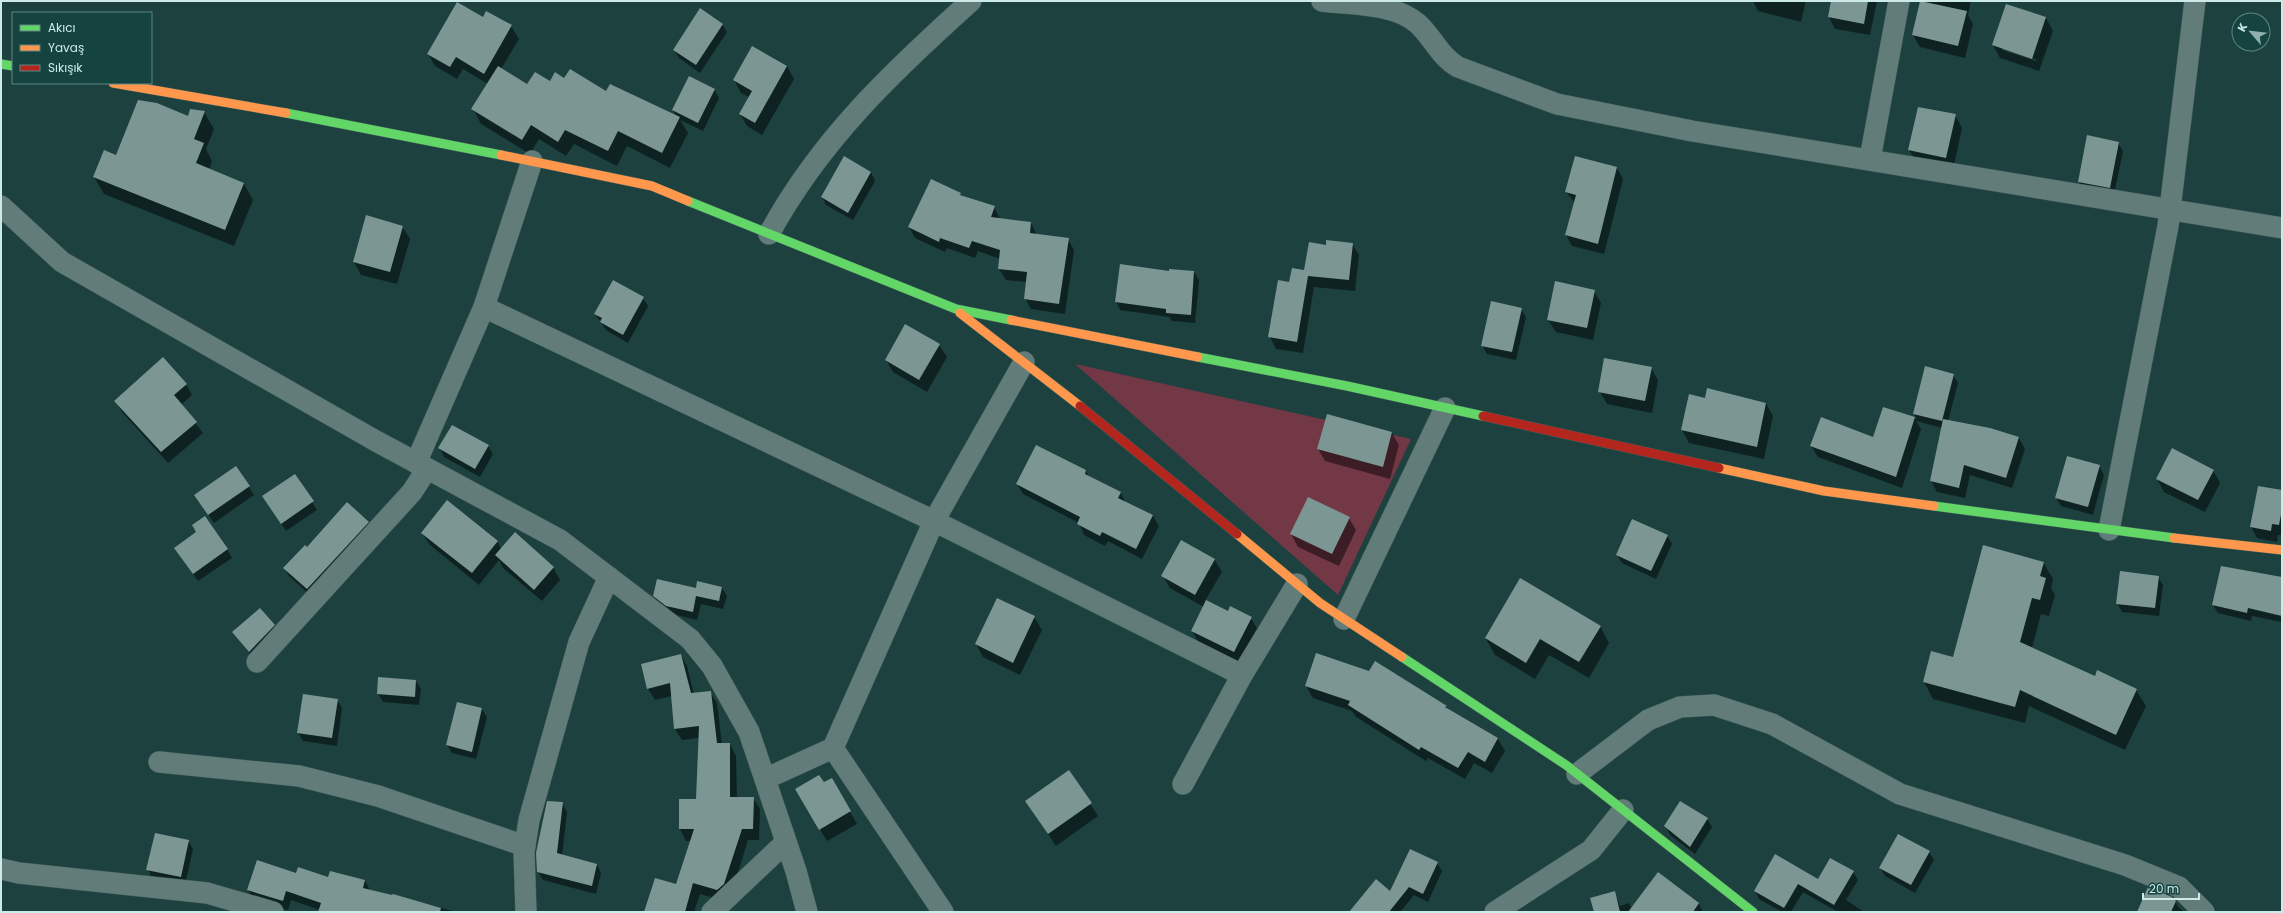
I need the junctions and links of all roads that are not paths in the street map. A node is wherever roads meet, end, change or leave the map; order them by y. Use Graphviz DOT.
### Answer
graph roads {
  1 [pos="970,1"];
  2 [pos="1322,1"];
  3 [pos="1900,1"];
  4 [pos="2195,1"];
  5 [pos="1,64"];
  6 [pos="12,66"];
  7 [pos="119,84"];
  8 [pos="1870,159"];
  9 [pos="532,161"];
  10 [pos="1,206"];
  11 [pos="2170,211"];
  12 [pos="2282,228"];
  13 [pos="769,234"];
  14 [pos="484,307"];
  15 [pos="956,309"];
  16 [pos="1024,362"];
  17 [pos="1445,408"];
  18 [pos="422,466"];
  19 [pos="934,521"];
  20 [pos="2109,530"];
  21 [pos="2282,550"];
  22 [pos="609,577"];
  23 [pos="1297,584"];
  24 [pos="1344,619"];
  25 [pos="256,662"];
  26 [pos="1242,675"];
  27 [pos="833,748"];
  28 [pos="159,762"];
  29 [pos="1576,774"];
  30 [pos="765,778"];
  31 [pos="1183,784"];
  32 [pos="1623,810"];
  33 [pos="786,842"];
  34 [pos="525,846"];
  35 [pos="1,869"];
  36 [pos="273,912"];
  37 [pos="526,912"];
  38 [pos="712,912"];
  39 [pos="807,912"];
  40 [pos="943,912"];
  41 [pos="1495,912"];
  42 [pos="1753,912"];
  43 [pos="2204,912"];
  1 -- 13 [label="street"];
  2 -- 8 [label="street"];
  3 -- 8 [label="street"];
  4 -- 11 [label="street"];
  5 -- 6 [label="street"];
  7 -- 9 [label="street"];
  8 -- 11 [label="street"];
  9 -- 13 [label="street"];
  9 -- 14 [label="street"];
  10 -- 18 [label="street"];
  11 -- 12 [label="street"];
  11 -- 20 [label="street"];
  13 -- 15 [label="street"];
  14 -- 18 [label="street"];
  14 -- 19 [label="street"];
  15 -- 16 [label="street"];
  15 -- 17 [label="street"];
  16 -- 19 [label="street"];
  16 -- 23 [label="street"];
  17 -- 20 [label="street"];
  17 -- 24 [label="street"];
  18 -- 22 [label="street"];
  18 -- 25 [label="street"];
  19 -- 26 [label="street"];
  19 -- 27 [label="street"];
  20 -- 21 [label="street"];
  22 -- 30 [label="street"];
  22 -- 34 [label="street"];
  23 -- 24 [label="street"];
  23 -- 26 [label="street"];
  24 -- 29 [label="street"];
  26 -- 31 [label="street"];
  27 -- 30 [label="street"];
  27 -- 40 [label="street"];
  28 -- 34 [label="street"];
  29 -- 32 [label="street"];
  29 -- 43 [label="street"];
  30 -- 33 [label="street"];
  32 -- 41 [label="street"];
  32 -- 42 [label="street"];
  33 -- 38 [label="street"];
  33 -- 39 [label="street"];
  34 -- 37 [label="street"];
  35 -- 36 [label="street"];
}
